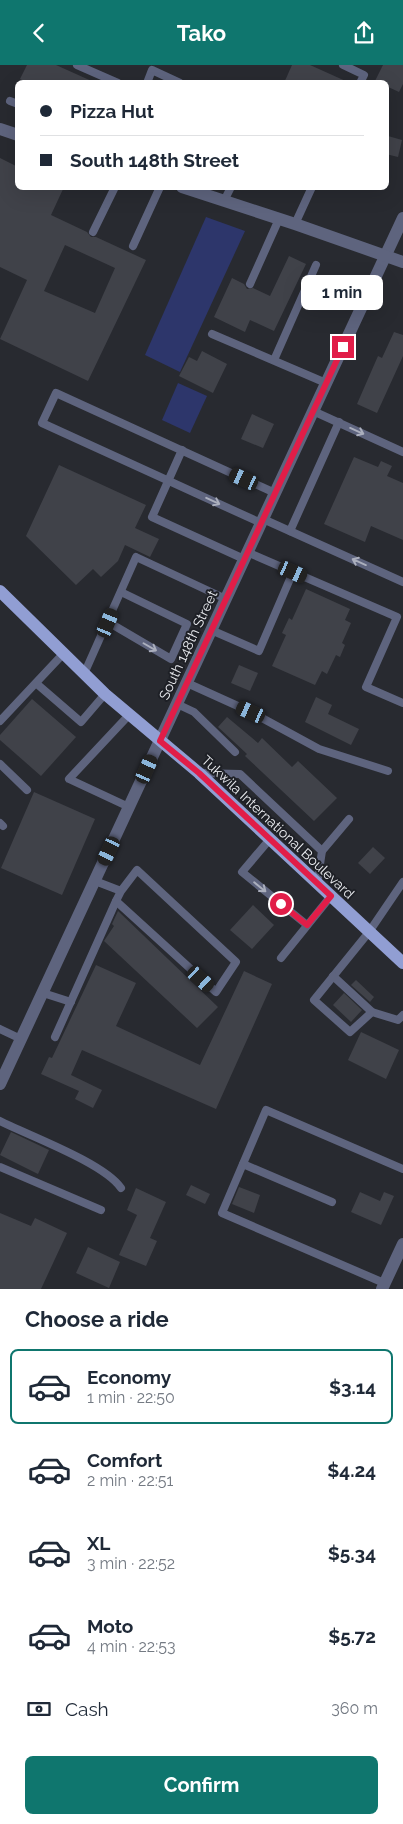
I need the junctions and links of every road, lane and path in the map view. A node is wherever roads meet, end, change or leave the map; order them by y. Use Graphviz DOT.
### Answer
graph roads {
  1 [pos="77,65"];
  2 [pos="343,65"];
  3 [pos="111,80"];
  4 [pos="148,80"];
  5 [pos="174,80"];
  6 [pos="362,80"];
  7 [pos="0,129"];
  8 [pos="15,134"];
  9 [pos="114,190"];
  10 [pos="159,190"];
  11 [pos="191,190"];
  12 [pos="230,190"];
  13 [pos="311,190"];
  14 [pos="224,201"];
  15 [pos="403,218"];
  16 [pos="279,219"];
  17 [pos="295,224"];
  18 [pos="94,233"];
  19 [pos="133,246"];
  20 [pos="386,256"];
  21 [pos="403,262"];
  22 [pos="316,265"];
  23 [pos="250,284"];
  24 [pos="212,334"];
  25 [pos="274,360"];
  26 [pos="326,383"];
  27 [pos="313,411"];
  28 [pos="339,423"];
  29 [pos="182,450"];
  30 [pos="403,452"];
  31 [pos="169,481"];
  32 [pos="275,493"];
  33 [pos="262,521"];
  34 [pos="290,531"];
  35 [pos="246,556"];
  36 [pos="293,572"];
  37 [pos="403,582"];
  38 [pos="0,591"];
  39 [pos="121,592"];
  40 [pos="226,599"];
  41 [pos="108,623"];
  42 [pos="212,630"];
  43 [pos="63,654"];
  44 [pos="84,674"];
  45 [pos="37,683"];
  46 [pos="187,683"];
  47 [pos="104,694"];
  48 [pos="403,703"];
  49 [pos="177,704"];
  50 [pos="129,715"];
  51 [pos="0,721"];
  52 [pos="160,741"];
  53 [pos="235,752"];
  54 [pos="0,763"];
  55 [pos="388,771"];
  56 [pos="199,773"];
  57 [pos="27,790"];
  58 [pos="129,807"];
  59 [pos="349,819"];
  60 [pos="270,839"];
  61 [pos="322,851"];
  62 [pos="95,881"];
  63 [pos="403,882"];
  64 [pos="317,884"];
  65 [pos="121,891"];
  66 [pos="331,896"];
  67 [pos="116,901"];
  68 [pos="307,925"];
  69 [pos="369,932"];
  70 [pos="281,958"];
  71 [pos="403,963"];
  72 [pos="333,976"];
  73 [pos="43,993"];
  74 [pos="71,1002"];
  75 [pos="369,1009"];
  76 [pos="403,1015"];
  77 [pos="0,1029"];
  78 [pos="55,1037"];
  79 [pos="21,1039"];
  80 [pos="0,1084"];
  81 [pos="0,1121"];
  82 [pos="243,1164"];
  83 [pos="0,1167"];
  84 [pos="403,1169"];
  85 [pos="122,1188"];
  86 [pos="332,1202"];
  87 [pos="101,1210"];
  88 [pos="403,1244"];
  89 [pos="399,1264"];
  90 [pos="383,1286"];
  1 -- 3 [label="lane"];
  2 -- 6 [label="lane"];
  4 -- 5 [label="lane"];
  7 -- 8 [label="street"];
  9 -- 18 [label="lane"];
  10 -- 19 [label="lane"];
  11 -- 14 [label="street"];
  12 -- 14 [label="lane"];
  13 -- 17 [label="lane"];
  14 -- 16 [label="street"];
  15 -- 20 [label="street, South 148th Street"];
  16 -- 17 [label="street"];
  16 -- 23 [label="lane"];
  17 -- 20 [label="street"];
  20 -- 21 [label="street"];
  20 -- 26 [label="street, South 148th Street"];
  22 -- 25 [label="lane"];
  24 -- 25 [label="lane"];
  25 -- 26 [label="lane"];
  26 -- 27 [label="street, South 148th Street"];
  27 -- 28 [label="lane"];
  27 -- 32 [label="street, South 148th Street"];
  28 -- 30 [label="lane, one-way"];
  28 -- 34 [label="lane"];
  29 -- 31 [label="lane"];
  29 -- 31 [label="lane"];
  29 -- 32 [label="lane"];
  31 -- 33 [label="lane, one-way"];
  31 -- 35 [label="lane"];
  32 -- 33 [label="street, South 148th Street"];
  33 -- 34 [label="lane"];
  33 -- 35 [label="street, South 148th Street"];
  37 -- 34 [label="lane, one-way"];
  35 -- 36 [label="lane"];
  35 -- 40 [label="street, South 148th Street"];
  36 -- 42 [label="lane"];
  36 -- 48 [label="lane"];
  38 -- 43 [label="main road, Tukwila International Boulevard"];
  39 -- 40 [label="lane"];
  39 -- 41 [label="lane"];
  41 -- 39 [label="lane, one-way"];
  40 -- 42 [label="street, South 148th Street"];
  41 -- 44 [label="lane"];
  42 -- 46 [label="street, South 148th Street"];
  43 -- 44 [label="main road, Tukwila International Boulevard"];
  43 -- 45 [label="lane"];
  44 -- 47 [label="main road, Tukwila International Boulevard"];
  45 -- 47 [label="lane"];
  45 -- 51 [label="lane"];
  46 -- 49 [label="street, South 148th Street"];
  46 -- 55 [label="lane"];
  47 -- 50 [label="main road, Tukwila International Boulevard"];
  49 -- 52 [label="street, South 148th Street"];
  49 -- 53 [label="lane"];
  50 -- 52 [label="main road, Tukwila International Boulevard"];
  50 -- 58 [label="lane"];
  52 -- 56 [label="main road, Tukwila International Boulevard"];
  52 -- 58 [label="street, South 148th Street"];
  54 -- 57 [label="lane"];
  56 -- 60 [label="main road, Tukwila International Boulevard"];
  56 -- 61 [label="lane"];
  58 -- 62 [label="street, South 148th Street"];
  59 -- 61 [label="lane"];
  60 -- 64 [label="main road, Tukwila International Boulevard"];
  60 -- 68 [label="lane, one-way"];
  61 -- 64 [label="lane"];
  62 -- 65 [label="lane"];
  62 -- 73 [label="street, South 148th Street"];
  63 -- 69 [label="lane"];
  64 -- 66 [label="main road, Tukwila International Boulevard"];
  65 -- 67 [label="lane"];
  65 -- 67 [label="lane"];
  66 -- 68 [label="lane"];
  66 -- 69 [label="main road, Tukwila International Boulevard"];
  67 -- 74 [label="lane"];
  68 -- 70 [label="lane"];
  69 -- 71 [label="main road, Tukwila International Boulevard"];
  69 -- 72 [label="lane"];
  72 -- 75 [label="lane"];
  72 -- 75 [label="lane"];
  73 -- 74 [label="lane"];
  73 -- 79 [label="street, South 148th Street"];
  74 -- 78 [label="lane"];
  75 -- 76 [label="lane"];
  77 -- 79 [label="lane"];
  79 -- 80 [label="street, South 148th Street"];
  81 -- 85 [label="lane"];
  82 -- 84 [label="lane"];
  82 -- 86 [label="lane"];
  82 -- 90 [label="lane"];
  83 -- 87 [label="lane"];
  88 -- 89 [label="street"];
  89 -- 90 [label="street"];
}
